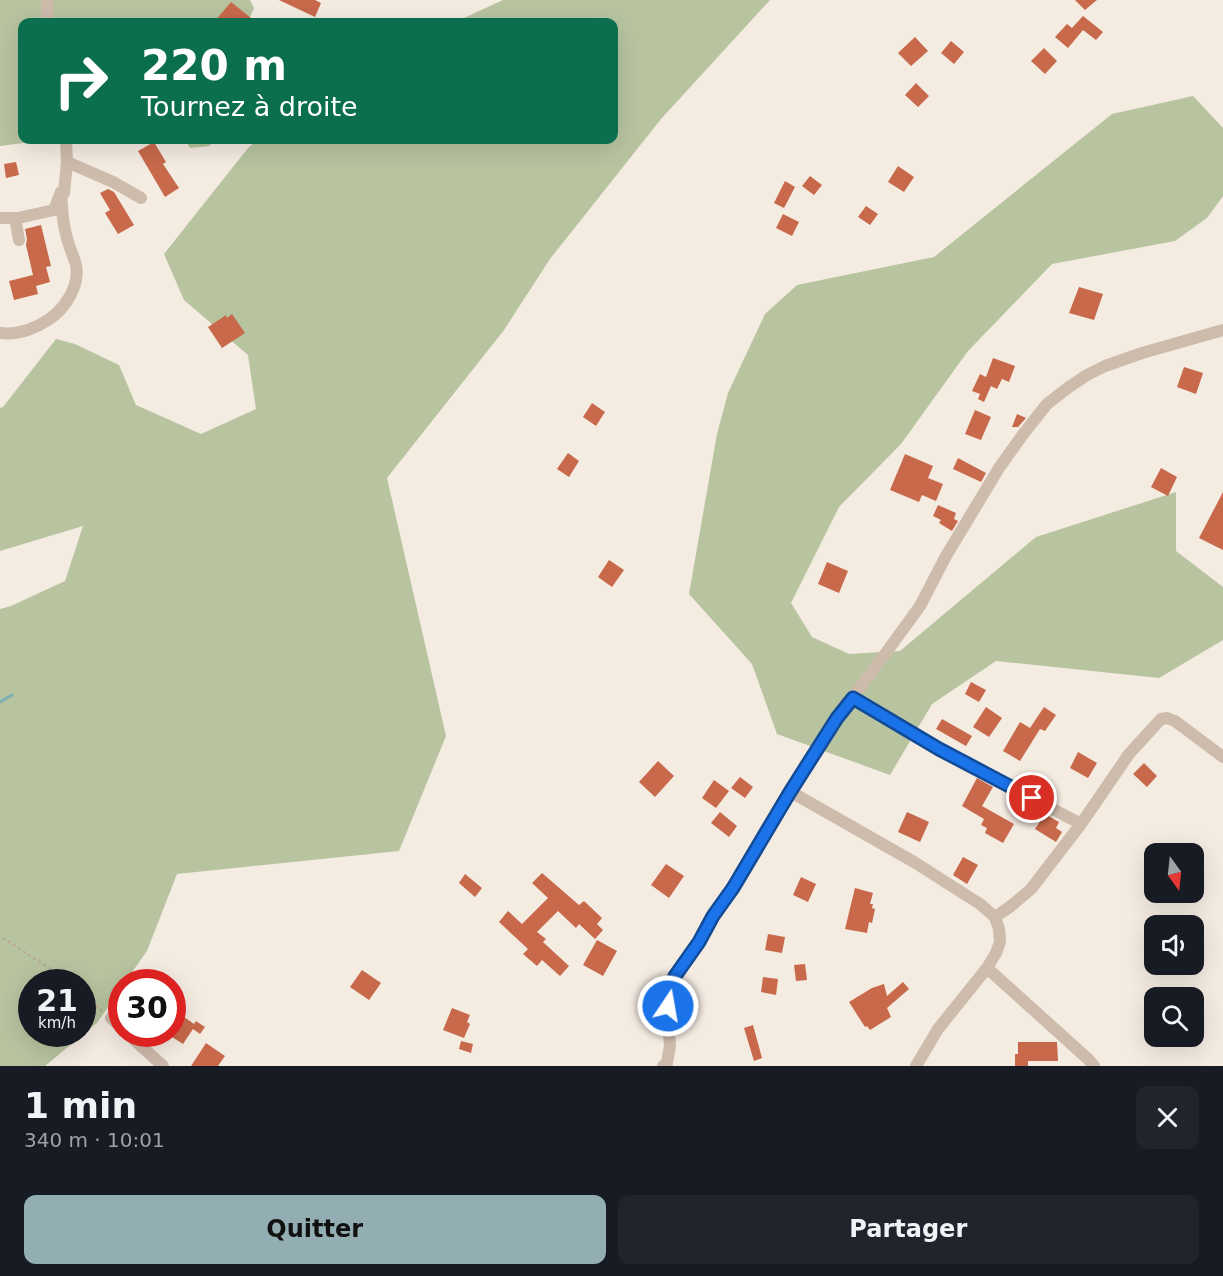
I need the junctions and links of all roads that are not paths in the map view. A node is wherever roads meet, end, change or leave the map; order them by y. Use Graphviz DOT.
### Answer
graph roads {
  1 [pos="47,0"];
  2 [pos="48,18"];
  3 [pos="66,144"];
  4 [pos="67,162"];
  5 [pos="61,192"];
  6 [pos="141,198"];
  7 [pos="0,218"];
  8 [pos="18,218"];
  9 [pos="19,240"];
  10 [pos="1223,330"];
  11 [pos="0,333"];
  12 [pos="853,698"];
  13 [pos="1223,757"];
  14 [pos="790,792"];
  15 [pos="1082,824"];
  16 [pos="995,917"];
  17 [pos="987,968"];
  18 [pos="142,1047"];
  19 [pos="163,1066"];
  20 [pos="663,1066"];
  21 [pos="916,1066"];
  22 [pos="1094,1066"];
  1 -- 2 [label="street"];
  3 -- 4 [label="street"];
  4 -- 5 [label="street"];
  4 -- 6 [label="street"];
  5 -- 8 [label="street"];
  5 -- 11 [label="street"];
  7 -- 8 [label="street"];
  8 -- 9 [label="street"];
  10 -- 12 [label="street"];
  12 -- 14 [label="street"];
  12 -- 15 [label="street"];
  13 -- 15 [label="street"];
  14 -- 16 [label="street"];
  14 -- 20 [label="street"];
  15 -- 16 [label="street"];
  16 -- 17 [label="street"];
  17 -- 21 [label="street"];
  17 -- 22 [label="street"];
  18 -- 19 [label="street"];
}
